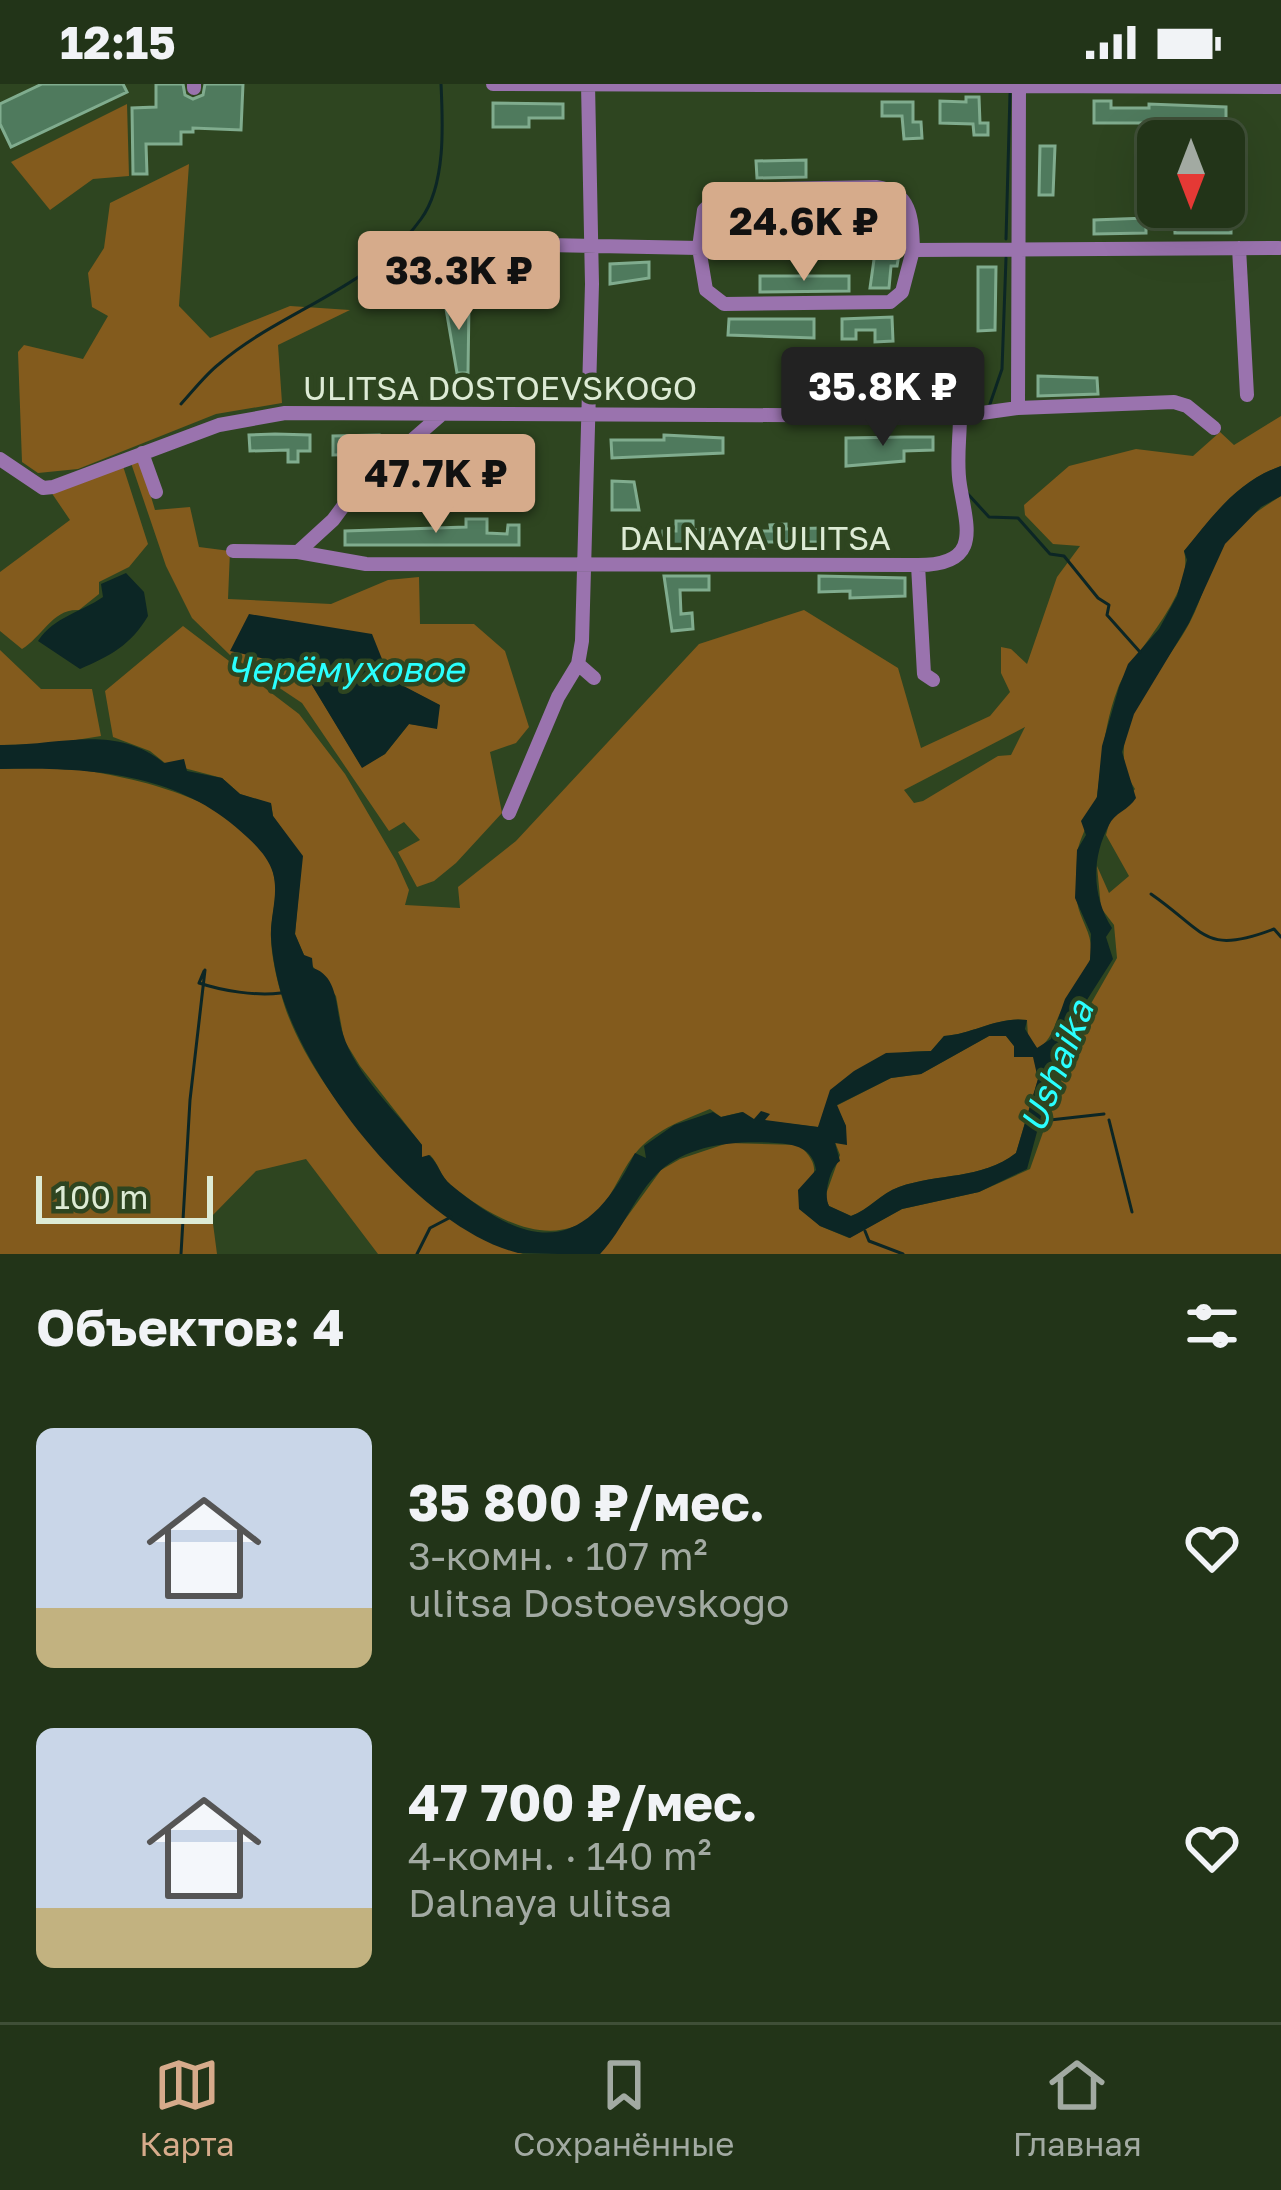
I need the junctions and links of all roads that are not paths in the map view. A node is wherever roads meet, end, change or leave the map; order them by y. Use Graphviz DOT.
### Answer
graph roads {
  1 [pos="493,84"];
  2 [pos="588,85"];
  3 [pos="1019,85"];
  4 [pos="1281,87"];
  5 [pos="447,243"];
  6 [pos="590,247"];
  7 [pos="699,248"];
  8 [pos="1020,248"];
  9 [pos="1239,248"];
  10 [pos="1280,248"];
  11 [pos="913,250"];
  12 [pos="1246,395"];
  13 [pos="1018,408"];
  14 [pos="442,414"];
  15 [pos="588,415"];
  16 [pos="960,416"];
  17 [pos="1214,428"];
  18 [pos="142,453"];
  19 [pos="0,459"];
  20 [pos="156,492"];
  21 [pos="232,551"];
  22 [pos="298,552"];
  23 [pos="585,563"];
  24 [pos="918,566"];
  25 [pos="578,664"];
  26 [pos="594,679"];
  27 [pos="933,680"];
  28 [pos="509,813"];
  1 -- 2 [label="street"];
  2 -- 3 [label="street"];
  2 -- 6 [label="street"];
  3 -- 4 [label="street"];
  3 -- 8 [label="street"];
  5 -- 6 [label="street"];
  6 -- 7 [label="street"];
  6 -- 15 [label="street"];
  7 -- 11 [label="street"];
  7 -- 11 [label="street"];
  8 -- 9 [label="street"];
  8 -- 11 [label="street"];
  8 -- 13 [label="street"];
  9 -- 10 [label="street"];
  9 -- 12 [label="street"];
  13 -- 16 [label="street, ULITSA DOSTOEVSKOGO"];
  13 -- 17 [label="street, ULITSA DOSTOEVSKOGO"];
  14 -- 15 [label="street, ULITSA DOSTOEVSKOGO"];
  14 -- 18 [label="street, ULITSA DOSTOEVSKOGO"];
  14 -- 22 [label="street"];
  15 -- 16 [label="street, ULITSA DOSTOEVSKOGO"];
  15 -- 23 [label="street"];
  16 -- 24 [label="street"];
  18 -- 19 [label="street, ULITSA DOSTOEVSKOGO"];
  18 -- 20 [label="street"];
  21 -- 22 [label="street, DALNAYA ULITSA"];
  22 -- 23 [label="street, DALNAYA ULITSA"];
  23 -- 24 [label="street, DALNAYA ULITSA"];
  23 -- 25 [label="street"];
  24 -- 27 [label="street"];
  25 -- 26 [label="street"];
  25 -- 28 [label="street"];
}
